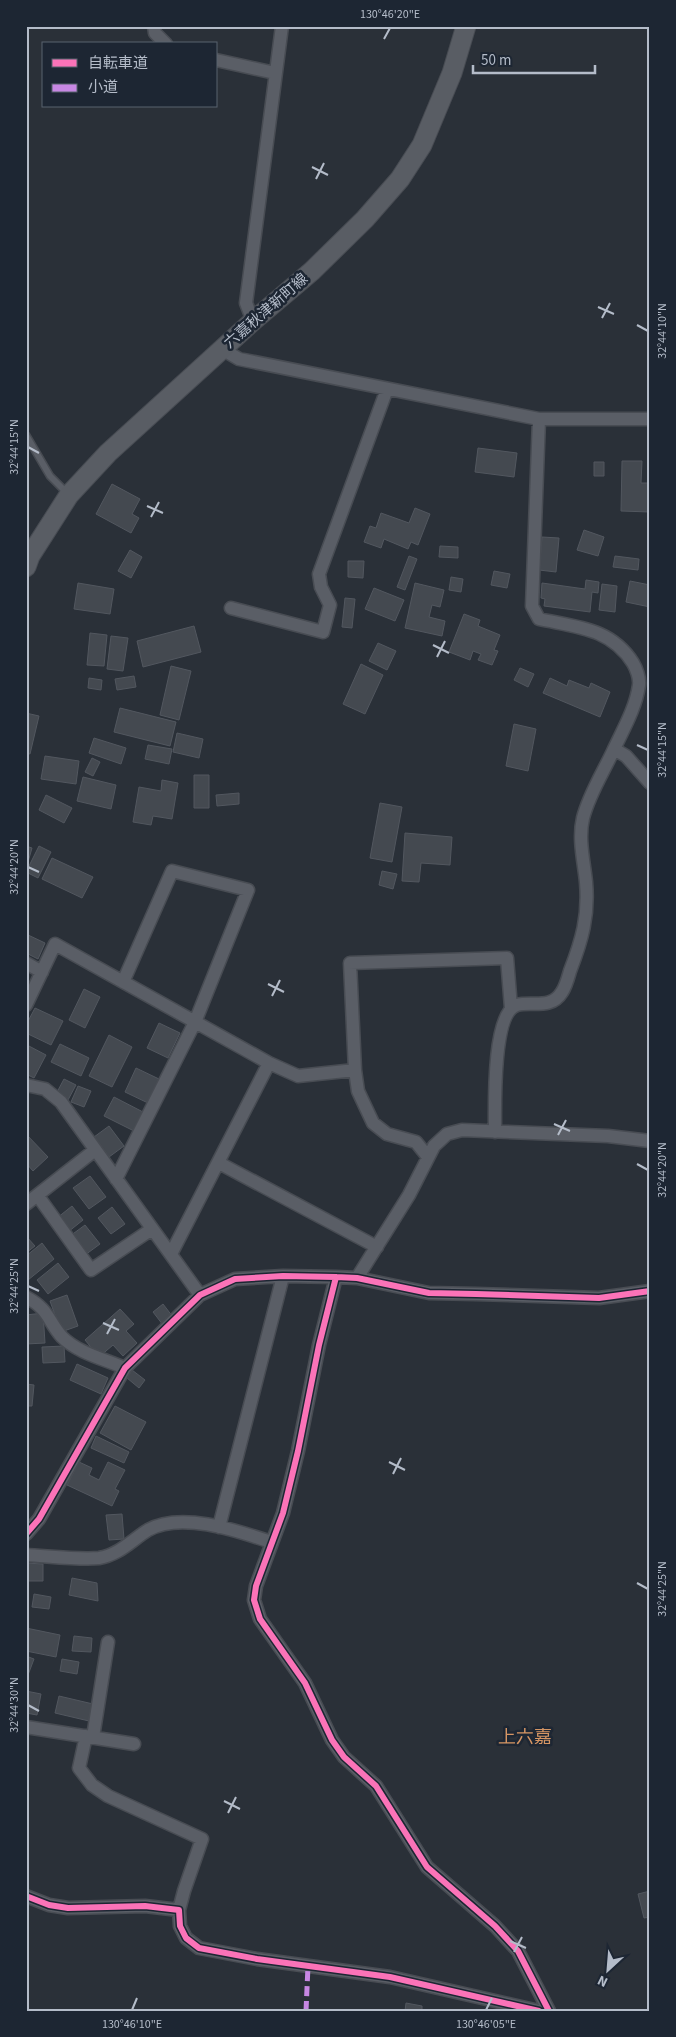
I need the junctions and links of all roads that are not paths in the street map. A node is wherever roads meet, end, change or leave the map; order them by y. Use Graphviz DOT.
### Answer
graph roads {
  1 [pos="154,26"];
  2 [pos="282,26"];
  3 [pos="466,26"];
  4 [pos="164,42"];
  5 [pos="218,60"];
  6 [pos="275,74"];
  7 [pos="253,321"];
  8 [pos="222,349"];
  9 [pos="387,389"];
  10 [pos="539,419"];
  11 [pos="650,419"];
  12 [pos="26,435"];
  13 [pos="69,495"];
  14 [pos="26,567"];
  15 [pos="231,608"];
  16 [pos="614,749"];
  17 [pos="650,783"];
  18 [pos="26,963"];
  19 [pos="42,972"];
  20 [pos="123,982"];
  21 [pos="26,1005"];
  22 [pos="511,1008"];
  23 [pos="196,1022"];
  24 [pos="269,1063"];
  25 [pos="355,1070"];
  26 [pos="26,1085"];
  27 [pos="495,1132"];
  28 [pos="650,1141"];
  29 [pos="95,1150"];
  30 [pos="428,1157"];
  31 [pos="219,1163"];
  32 [pos="116,1179"];
  33 [pos="38,1196"];
  34 [pos="26,1204"];
  35 [pos="152,1229"];
  36 [pos="377,1247"];
  37 [pos="171,1254"];
  38 [pos="283,1276"];
  39 [pos="336,1276"];
  40 [pos="357,1278"];
  41 [pos="650,1291"];
  42 [pos="200,1295"];
  43 [pos="26,1297"];
  44 [pos="125,1368"];
  45 [pos="219,1527"];
  46 [pos="26,1534"];
  47 [pos="271,1542"];
  48 [pos="26,1556"];
  49 [pos="108,1642"];
  50 [pos="26,1727"];
  51 [pos="90,1736"];
  52 [pos="134,1744"];
  53 [pos="26,1896"];
  54 [pos="179,1910"];
  55 [pos="539,2011"];
  56 [pos="549,2011"];
  1 -- 4 [label="street"];
  2 -- 6 [label="street"];
  3 -- 7 [label="main road, 六嘉秋津新町線"];
  5 -- 6 [label="street"];
  6 -- 7 [label="street"];
  7 -- 8 [label="main road, 六嘉秋津新町線"];
  8 -- 9 [label="street"];
  8 -- 13 [label="main road, 六嘉秋津新町線"];
  9 -- 10 [label="street"];
  9 -- 15 [label="street"];
  10 -- 11 [label="street"];
  10 -- 16 [label="street"];
  12 -- 13 [label="lane"];
  13 -- 14 [label="main road, 六嘉秋津新町線"];
  16 -- 17 [label="street"];
  16 -- 22 [label="street"];
  18 -- 19 [label="street"];
  19 -- 20 [label="street"];
  19 -- 21 [label="street"];
  20 -- 23 [label="street"];
  20 -- 23 [label="street"];
  22 -- 25 [label="street"];
  22 -- 27 [label="street"];
  23 -- 24 [label="street"];
  23 -- 32 [label="street"];
  24 -- 25 [label="street"];
  24 -- 31 [label="street"];
  25 -- 30 [label="street"];
  26 -- 29 [label="street"];
  27 -- 28 [label="street"];
  27 -- 30 [label="street"];
  29 -- 32 [label="street"];
  29 -- 33 [label="street"];
  30 -- 36 [label="street"];
  31 -- 36 [label="street"];
  31 -- 37 [label="street"];
  32 -- 35 [label="street"];
  33 -- 34 [label="street"];
  33 -- 35 [label="street"];
  35 -- 37 [label="street"];
  36 -- 40 [label="street"];
  37 -- 42 [label="street"];
  38 -- 39 [label="street"];
  38 -- 42 [label="street"];
  38 -- 45 [label="street"];
  39 -- 40 [label="street"];
  39 -- 47 [label="street"];
  40 -- 41 [label="street"];
  42 -- 44 [label="street"];
  43 -- 44 [label="street"];
  44 -- 46 [label="street"];
  45 -- 47 [label="street"];
  45 -- 48 [label="street"];
  47 -- 56 [label="street"];
  49 -- 51 [label="street"];
  50 -- 51 [label="street"];
  51 -- 52 [label="street"];
  51 -- 54 [label="street"];
  53 -- 54 [label="street"];
  54 -- 55 [label="street"];
}
